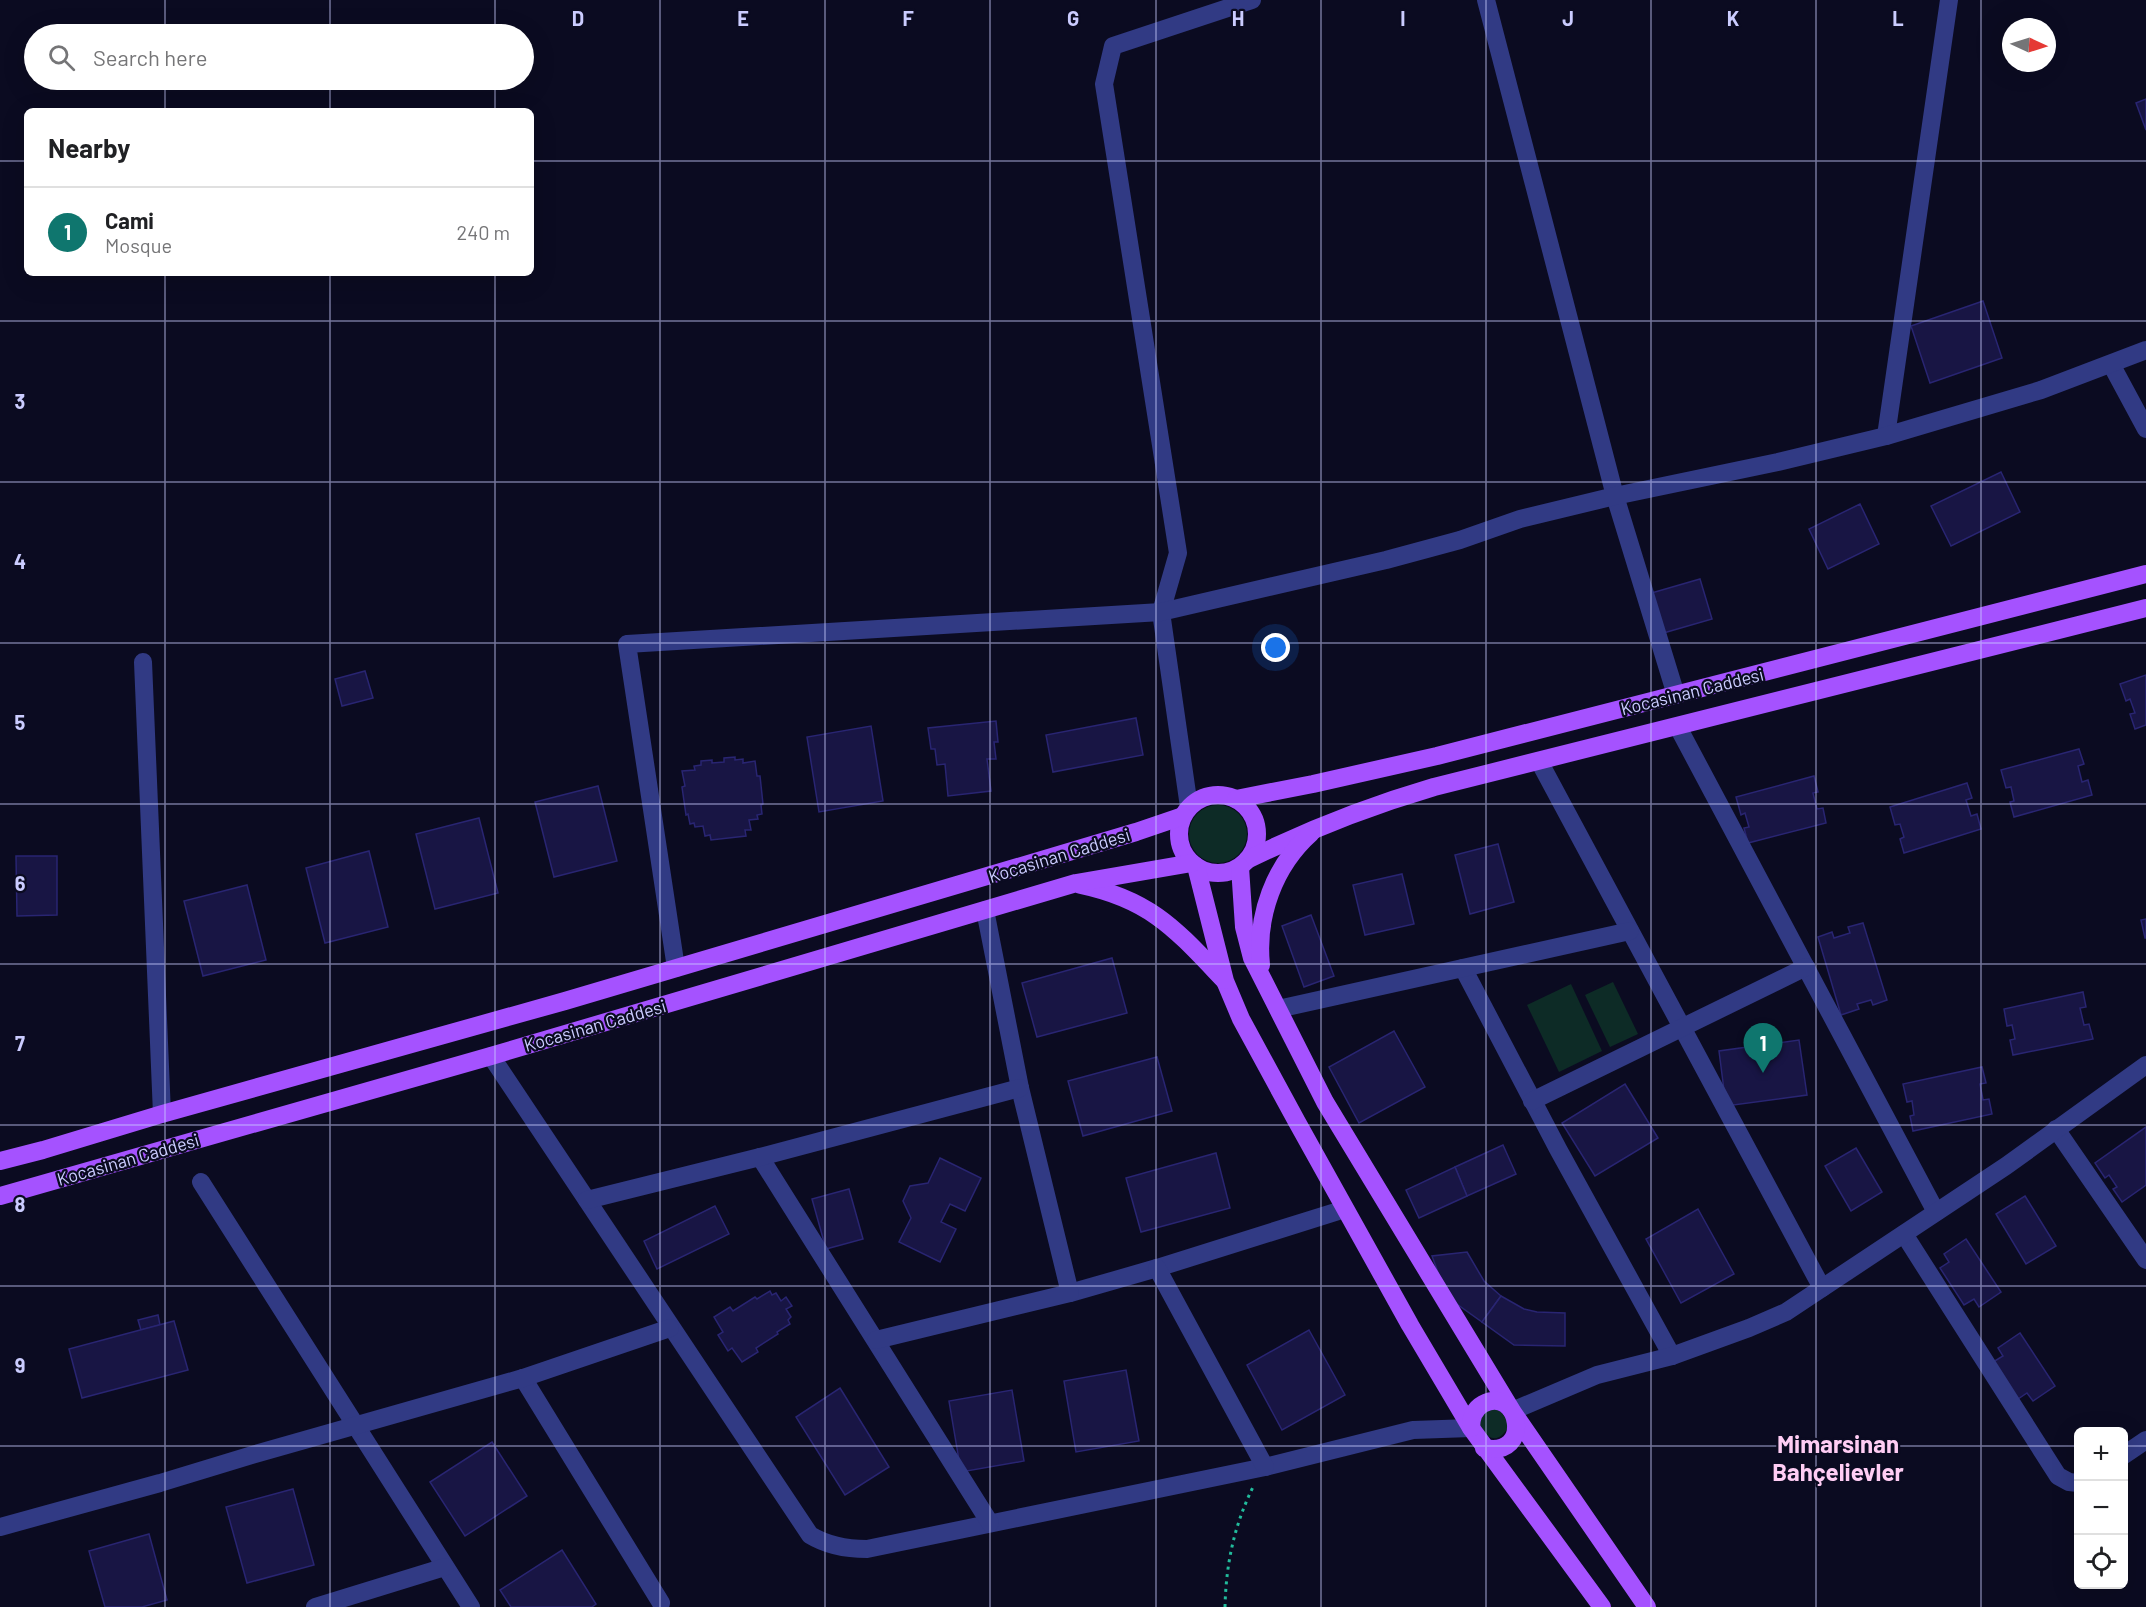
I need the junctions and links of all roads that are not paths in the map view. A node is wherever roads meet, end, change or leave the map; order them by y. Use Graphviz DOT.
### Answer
graph roads {
  1 [pos="1486,0"];
  2 [pos="1949,0"];
  3 [pos="1242,2"];
  4 [pos="2146,350"];
  5 [pos="2110,364"];
  6 [pos="2146,429"];
  7 [pos="1886,436"];
  8 [pos="1615,496"];
  9 [pos="2146,574"];
  10 [pos="2146,608"];
  11 [pos="1161,612"];
  12 [pos="143,662"];
  13 [pos="1676,695"];
  14 [pos="1678,726"];
  15 [pos="1539,762"];
  16 [pos="1236,799"];
  17 [pos="1186,812"];
  18 [pos="1321,825"];
  19 [pos="1194,864"];
  20 [pos="1244,864"];
  21 [pos="1077,884"];
  22 [pos="985,910"];
  23 [pos="1630,931"];
  24 [pos="1806,967"];
  25 [pos="676,968"];
  26 [pos="1463,968"];
  27 [pos="1262,979"];
  28 [pos="1225,981"];
  29 [pos="1278,1009"];
  30 [pos="1682,1028"];
  31 [pos="490,1056"];
  32 [pos="2146,1065"];
  33 [pos="1020,1088"];
  34 [pos="1532,1101"];
  35 [pos="162,1114"];
  36 [pos="2056,1129"];
  37 [pos="760,1157"];
  38 [pos="0,1161"];
  39 [pos="201,1182"];
  40 [pos="0,1196"];
  41 [pos="587,1200"];
  42 [pos="1345,1209"];
  43 [pos="1936,1212"];
  44 [pos="1904,1234"];
  45 [pos="2146,1260"];
  46 [pos="1157,1268"];
  47 [pos="1822,1288"];
  48 [pos="1070,1293"];
  49 [pos="670,1328"];
  50 [pos="876,1340"];
  51 [pos="1672,1356"];
  52 [pos="523,1378"];
  53 [pos="1512,1411"];
  54 [pos="356,1425"];
  55 [pos="1471,1428"];
  56 [pos="2146,1440"];
  57 [pos="1484,1448"];
  58 [pos="2128,1452"];
  59 [pos="1264,1467"];
  60 [pos="2074,1482"];
  61 [pos="990,1523"];
  62 [pos="0,1527"];
  63 [pos="445,1567"];
  64 [pos="661,1603"];
  65 [pos="315,1607"];
  66 [pos="471,1607"];
  67 [pos="1602,1607"];
  68 [pos="1647,1607"];
  1 -- 8 [label="street"];
  2 -- 7 [label="street"];
  3 -- 11 [label="street"];
  4 -- 5 [label="street"];
  5 -- 6 [label="street"];
  5 -- 7 [label="street"];
  7 -- 8 [label="street"];
  8 -- 11 [label="street"];
  8 -- 13 [label="street"];
  9 -- 13 [label="main road, Kocasinan Caddesi"];
  10 -- 14 [label="main road, Kocasinan Caddesi"];
  11 -- 17 [label="street"];
  11 -- 25 [label="street"];
  12 -- 35 [label="street"];
  13 -- 16 [label="main road, Kocasinan Caddesi"];
  14 -- 15 [label="main road, Kocasinan Caddesi"];
  14 -- 24 [label="street"];
  15 -- 18 [label="main road, Kocasinan Caddesi"];
  15 -- 23 [label="street"];
  16 -- 17 [label="main road"];
  16 -- 20 [label="main road"];
  17 -- 19 [label="main road"];
  17 -- 25 [label="main road, Kocasinan Caddesi"];
  18 -- 20 [label="main road, Kocasinan Caddesi"];
  18 -- 27 [label="main road"];
  19 -- 20 [label="main road"];
  19 -- 21 [label="main road, Kocasinan Caddesi"];
  19 -- 28 [label="main road"];
  20 -- 27 [label="main road"];
  21 -- 22 [label="main road, Kocasinan Caddesi"];
  21 -- 28 [label="main road"];
  22 -- 31 [label="main road, Kocasinan Caddesi"];
  22 -- 33 [label="street"];
  23 -- 26 [label="street"];
  23 -- 30 [label="street"];
  24 -- 30 [label="street"];
  24 -- 43 [label="street"];
  25 -- 35 [label="main road, Kocasinan Caddesi"];
  26 -- 29 [label="street"];
  26 -- 34 [label="street"];
  27 -- 29 [label="main road"];
  28 -- 42 [label="main road"];
  29 -- 53 [label="main road"];
  30 -- 34 [label="street"];
  30 -- 47 [label="street"];
  31 -- 40 [label="main road, Kocasinan Caddesi"];
  31 -- 41 [label="street"];
  32 -- 36 [label="street"];
  33 -- 37 [label="street"];
  33 -- 48 [label="street"];
  34 -- 51 [label="street"];
  35 -- 38 [label="main road, Kocasinan Caddesi"];
  36 -- 43 [label="street"];
  36 -- 45 [label="street"];
  37 -- 41 [label="street"];
  37 -- 50 [label="street"];
  39 -- 54 [label="street"];
  41 -- 49 [label="street"];
  42 -- 46 [label="street"];
  42 -- 55 [label="main road"];
  43 -- 44 [label="street"];
  44 -- 47 [label="street"];
  44 -- 60 [label="street"];
  46 -- 48 [label="street"];
  46 -- 59 [label="street"];
  47 -- 51 [label="street"];
  48 -- 50 [label="street"];
  49 -- 52 [label="street"];
  49 -- 61 [label="street"];
  50 -- 61 [label="street"];
  51 -- 53 [label="street"];
  52 -- 54 [label="street"];
  52 -- 64 [label="street"];
  53 -- 55 [label="main road"];
  53 -- 57 [label="main road"];
  53 -- 68 [label="main road"];
  54 -- 62 [label="street"];
  54 -- 63 [label="street"];
  55 -- 57 [label="main road"];
  55 -- 59 [label="street"];
  56 -- 58 [label="street"];
  57 -- 67 [label="main road"];
  59 -- 61 [label="street"];
  63 -- 65 [label="street"];
  63 -- 66 [label="street"];
}
